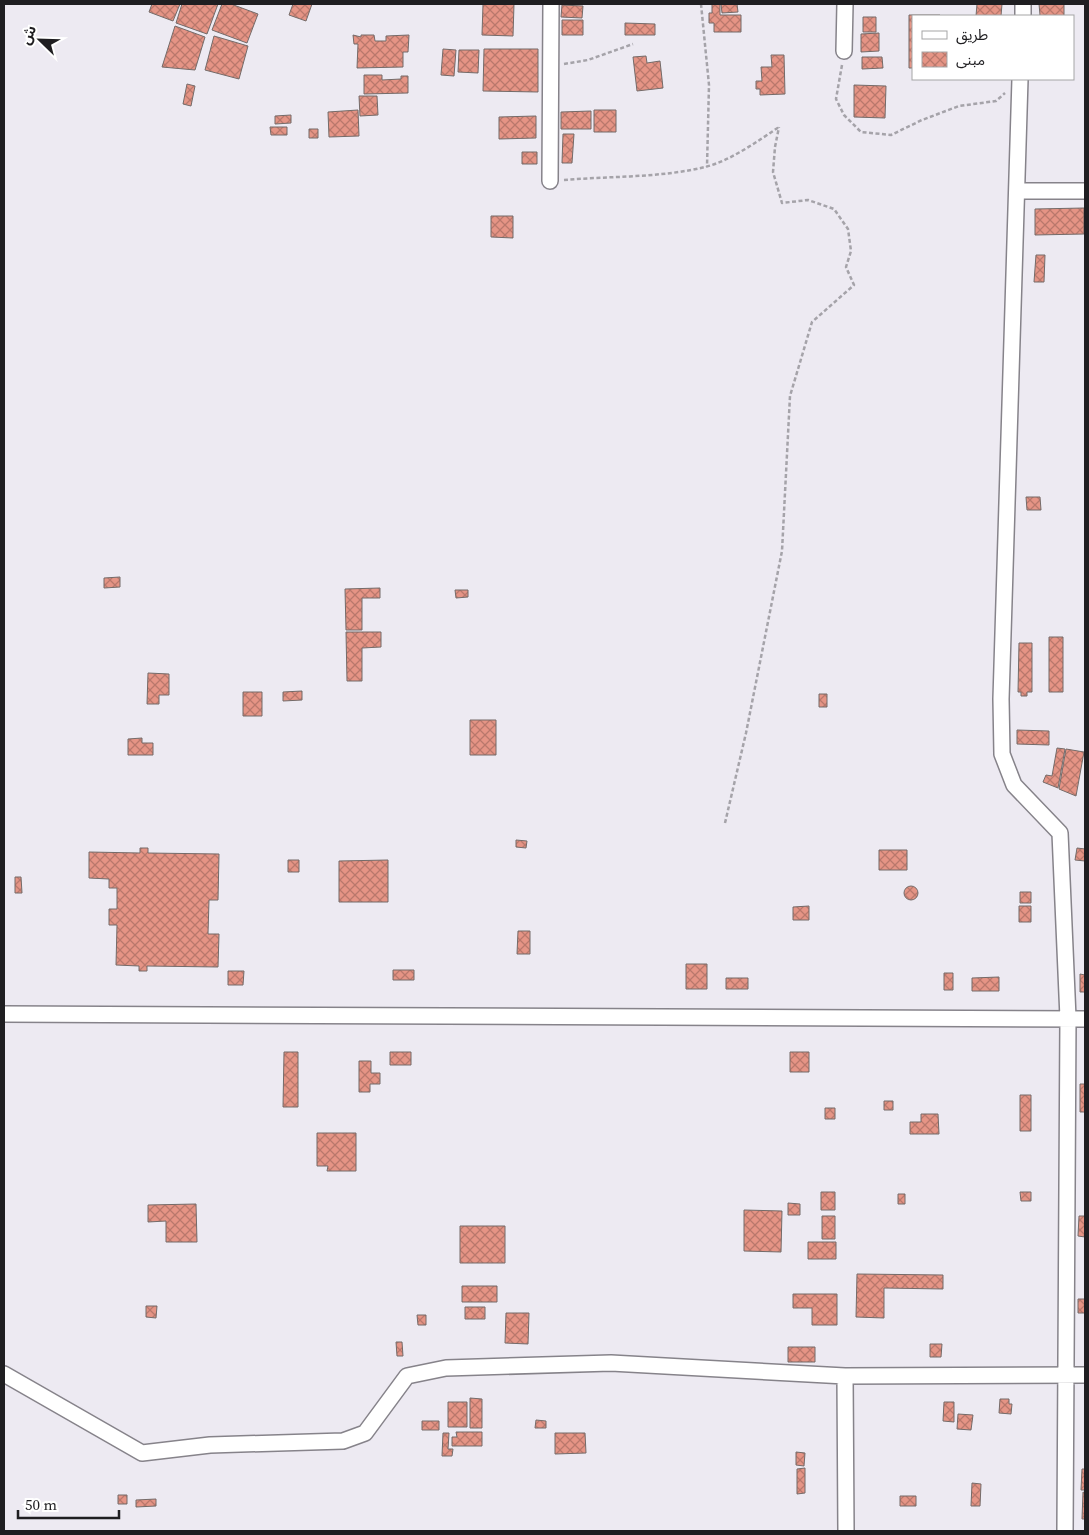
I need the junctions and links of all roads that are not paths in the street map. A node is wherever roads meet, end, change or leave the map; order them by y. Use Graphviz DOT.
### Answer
graph roads {
  1 [pos="551,4"];
  2 [pos="845,4"];
  3 [pos="844,51"];
  4 [pos="1020,80"];
  5 [pos="550,181"];
  6 [pos="1017,191"];
  7 [pos="1085,191"];
  8 [pos="4,1014"];
  9 [pos="1068,1018"];
  10 [pos="1085,1019"];
  11 [pos="4,1374"];
  12 [pos="1065,1375"];
  13 [pos="1085,1375"];
  14 [pos="846,1376"];
  15 [pos="846,1531"];
  16 [pos="1065,1531"];
  1 -- 5 [label="street"];
  2 -- 3 [label="street"];
  4 -- 6 [label="street"];
  6 -- 7 [label="street"];
  6 -- 9 [label="street"];
  8 -- 9 [label="street"];
  9 -- 10 [label="street"];
  9 -- 12 [label="street"];
  11 -- 14 [label="street"];
  12 -- 13 [label="street"];
  12 -- 14 [label="street"];
  12 -- 16 [label="street"];
  14 -- 15 [label="street"];
}
